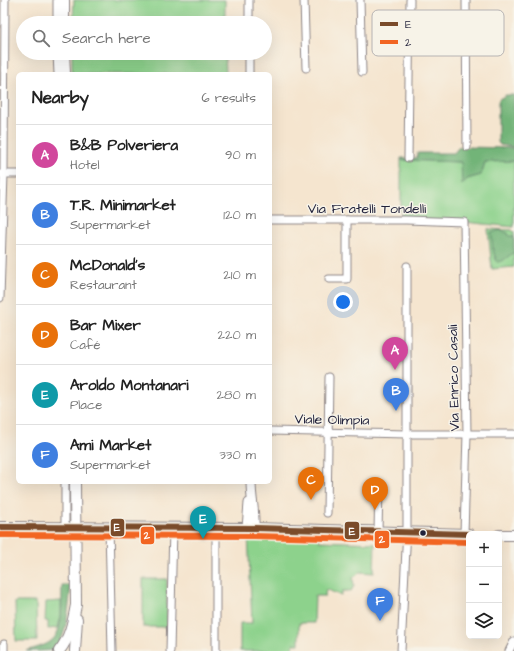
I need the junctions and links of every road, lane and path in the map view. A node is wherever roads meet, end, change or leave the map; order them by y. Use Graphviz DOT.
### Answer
graph roads {
  1 [pos="4,0"];
  2 [pos="57,0"];
  3 [pos="64,0"];
  4 [pos="249,0"];
  5 [pos="304,0"];
  6 [pos="360,0"];
  7 [pos="410,0"];
  8 [pos="466,0"];
  9 [pos="410,10"];
  10 [pos="466,10"];
  11 [pos="57,16"];
  12 [pos="64,16"];
  13 [pos="249,16"];
  14 [pos="409,56"];
  15 [pos="466,56"];
  16 [pos="57,60"];
  17 [pos="64,60"];
  18 [pos="249,60"];
  19 [pos="306,68"];
  20 [pos="58,72"];
  21 [pos="65,72"];
  22 [pos="249,72"];
  23 [pos="362,72"];
  24 [pos="467,147"];
  25 [pos="408,158"];
  26 [pos="2,174"];
  27 [pos="16,174"];
  28 [pos="272,220"];
  29 [pos="348,220"];
  30 [pos="464,222"];
  31 [pos="407,266"];
  32 [pos="329,279"];
  33 [pos="0,298"];
  34 [pos="329,377"];
  35 [pos="272,431"];
  36 [pos="328,432"];
  37 [pos="407,434"];
  38 [pos="467,434"];
  39 [pos="514,434"];
  40 [pos="65,484"];
  41 [pos="75,484"];
  42 [pos="252,484"];
  43 [pos="379,484"];
  44 [pos="327,513"];
  45 [pos="0,527"];
  46 [pos="65,527"];
  47 [pos="109,528"];
  48 [pos="173,528"];
  49 [pos="216,528"];
  50 [pos="251,528"];
  51 [pos="467,531"];
  52 [pos="378,532"];
  53 [pos="406,532"];
  54 [pos="466,534"];
  55 [pos="502,535"];
  56 [pos="514,536"];
  57 [pos="76,605"];
  58 [pos="514,641"];
  59 [pos="59,651"];
  60 [pos="74,651"];
  61 [pos="112,651"];
  62 [pos="170,651"];
  63 [pos="216,651"];
  64 [pos="401,651"];
  65 [pos="509,651"];
  1 -- 26 [label="street"];
  2 -- 11 [label="street"];
  3 -- 12 [label="main road"];
  4 -- 13 [label="street"];
  5 -- 19 [label="street"];
  6 -- 23 [label="street"];
  7 -- 9 [label="street"];
  8 -- 10 [label="street"];
  14 -- 25 [label="street"];
  15 -- 24 [label="street"];
  16 -- 20 [label="street"];
  17 -- 21 [label="main road"];
  18 -- 22 [label="street"];
  26 -- 27 [label="street"];
  26 -- 33 [label="street"];
  28 -- 29 [label="street, Via Fratelli Tondelli"];
  29 -- 30 [label="street, Via Fratelli Tondelli"];
  29 -- 32 [label="street"];
  30 -- 38 [label="street, Via Enrico Casali"];
  31 -- 37 [label="street"];
  34 -- 36 [label="street"];
  35 -- 36 [label="street, Viale Olimpia"];
  36 -- 37 [label="street, Viale Olimpia"];
  36 -- 44 [label="street"];
  37 -- 38 [label="street, Viale Olimpia"];
  37 -- 53 [label="street"];
  38 -- 39 [label="street, Viale Olimpia"];
  38 -- 51 [label="street, Via Enrico Casali"];
  40 -- 46 [label="street"];
  41 -- 57 [label="main road, bridge"];
  42 -- 50 [label="street"];
  43 -- 52 [label="street"];
  45 -- 46 [label="main road"];
  46 -- 47 [label="main road"];
  47 -- 48 [label="main road"];
  47 -- 61 [label="street"];
  48 -- 49 [label="main road"];
  48 -- 62 [label="street"];
  49 -- 50 [label="main road"];
  49 -- 63 [label="street"];
  50 -- 52 [label="main road"];
  52 -- 53 [label="main road"];
  53 -- 54 [label="main road"];
  53 -- 64 [label="street"];
  55 -- 56 [label="main road"];
  57 -- 59 [label="main road"];
  57 -- 60 [label="main road"];
  58 -- 65 [label="street"];
  59 -- 60 [label="main road"];
}
